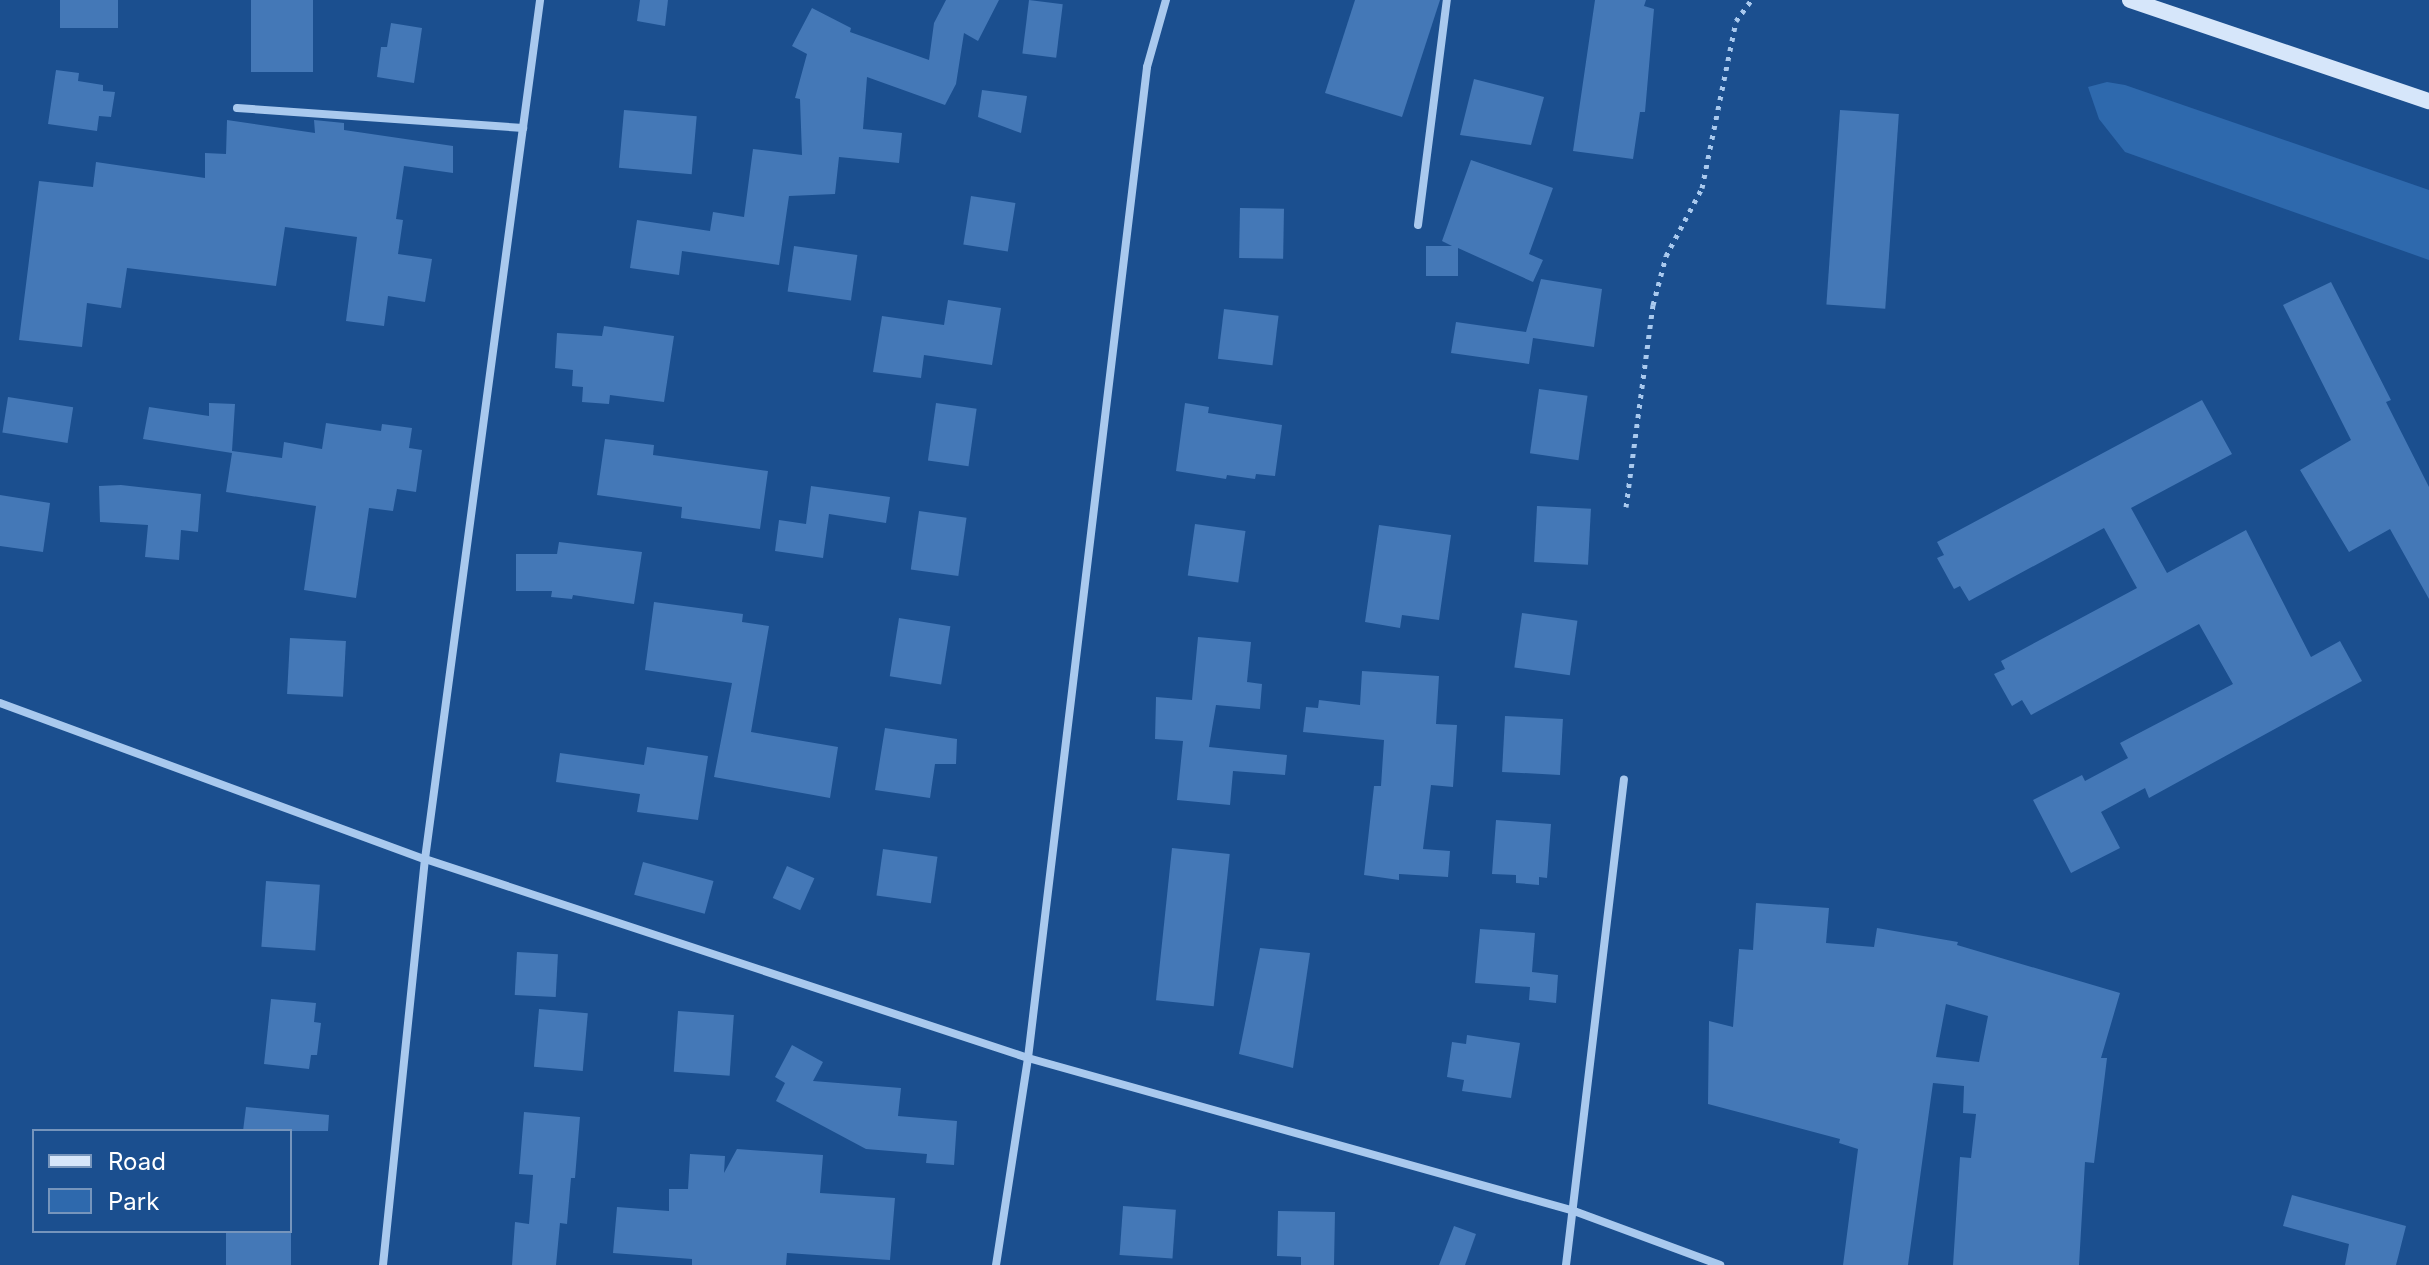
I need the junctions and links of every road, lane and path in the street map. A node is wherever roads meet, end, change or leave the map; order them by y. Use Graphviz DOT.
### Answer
graph roads {
  1 [pos="540,0"];
  2 [pos="1166,0"];
  3 [pos="1447,0"];
  4 [pos="1751,0"];
  5 [pos="2130,0"];
  6 [pos="2429,101"];
  7 [pos="237,108"];
  8 [pos="523,128"];
  9 [pos="1418,225"];
  10 [pos="1626,507"];
  11 [pos="0,703"];
  12 [pos="1624,779"];
  13 [pos="425,859"];
  14 [pos="1028,1058"];
  15 [pos="1574,1211"];
  16 [pos="383,1265"];
  17 [pos="996,1265"];
  18 [pos="1566,1265"];
  19 [pos="1720,1265"];
  1 -- 8 [label="street"];
  2 -- 14 [label="street"];
  3 -- 9 [label="street"];
  4 -- 10 [label="path"];
  5 -- 6 [label="street"];
  7 -- 8 [label="street"];
  8 -- 13 [label="street"];
  11 -- 13 [label="street"];
  12 -- 15 [label="street"];
  13 -- 14 [label="street"];
  13 -- 16 [label="street"];
  14 -- 15 [label="street"];
  14 -- 17 [label="street"];
  15 -- 18 [label="street"];
  15 -- 19 [label="street"];
}
